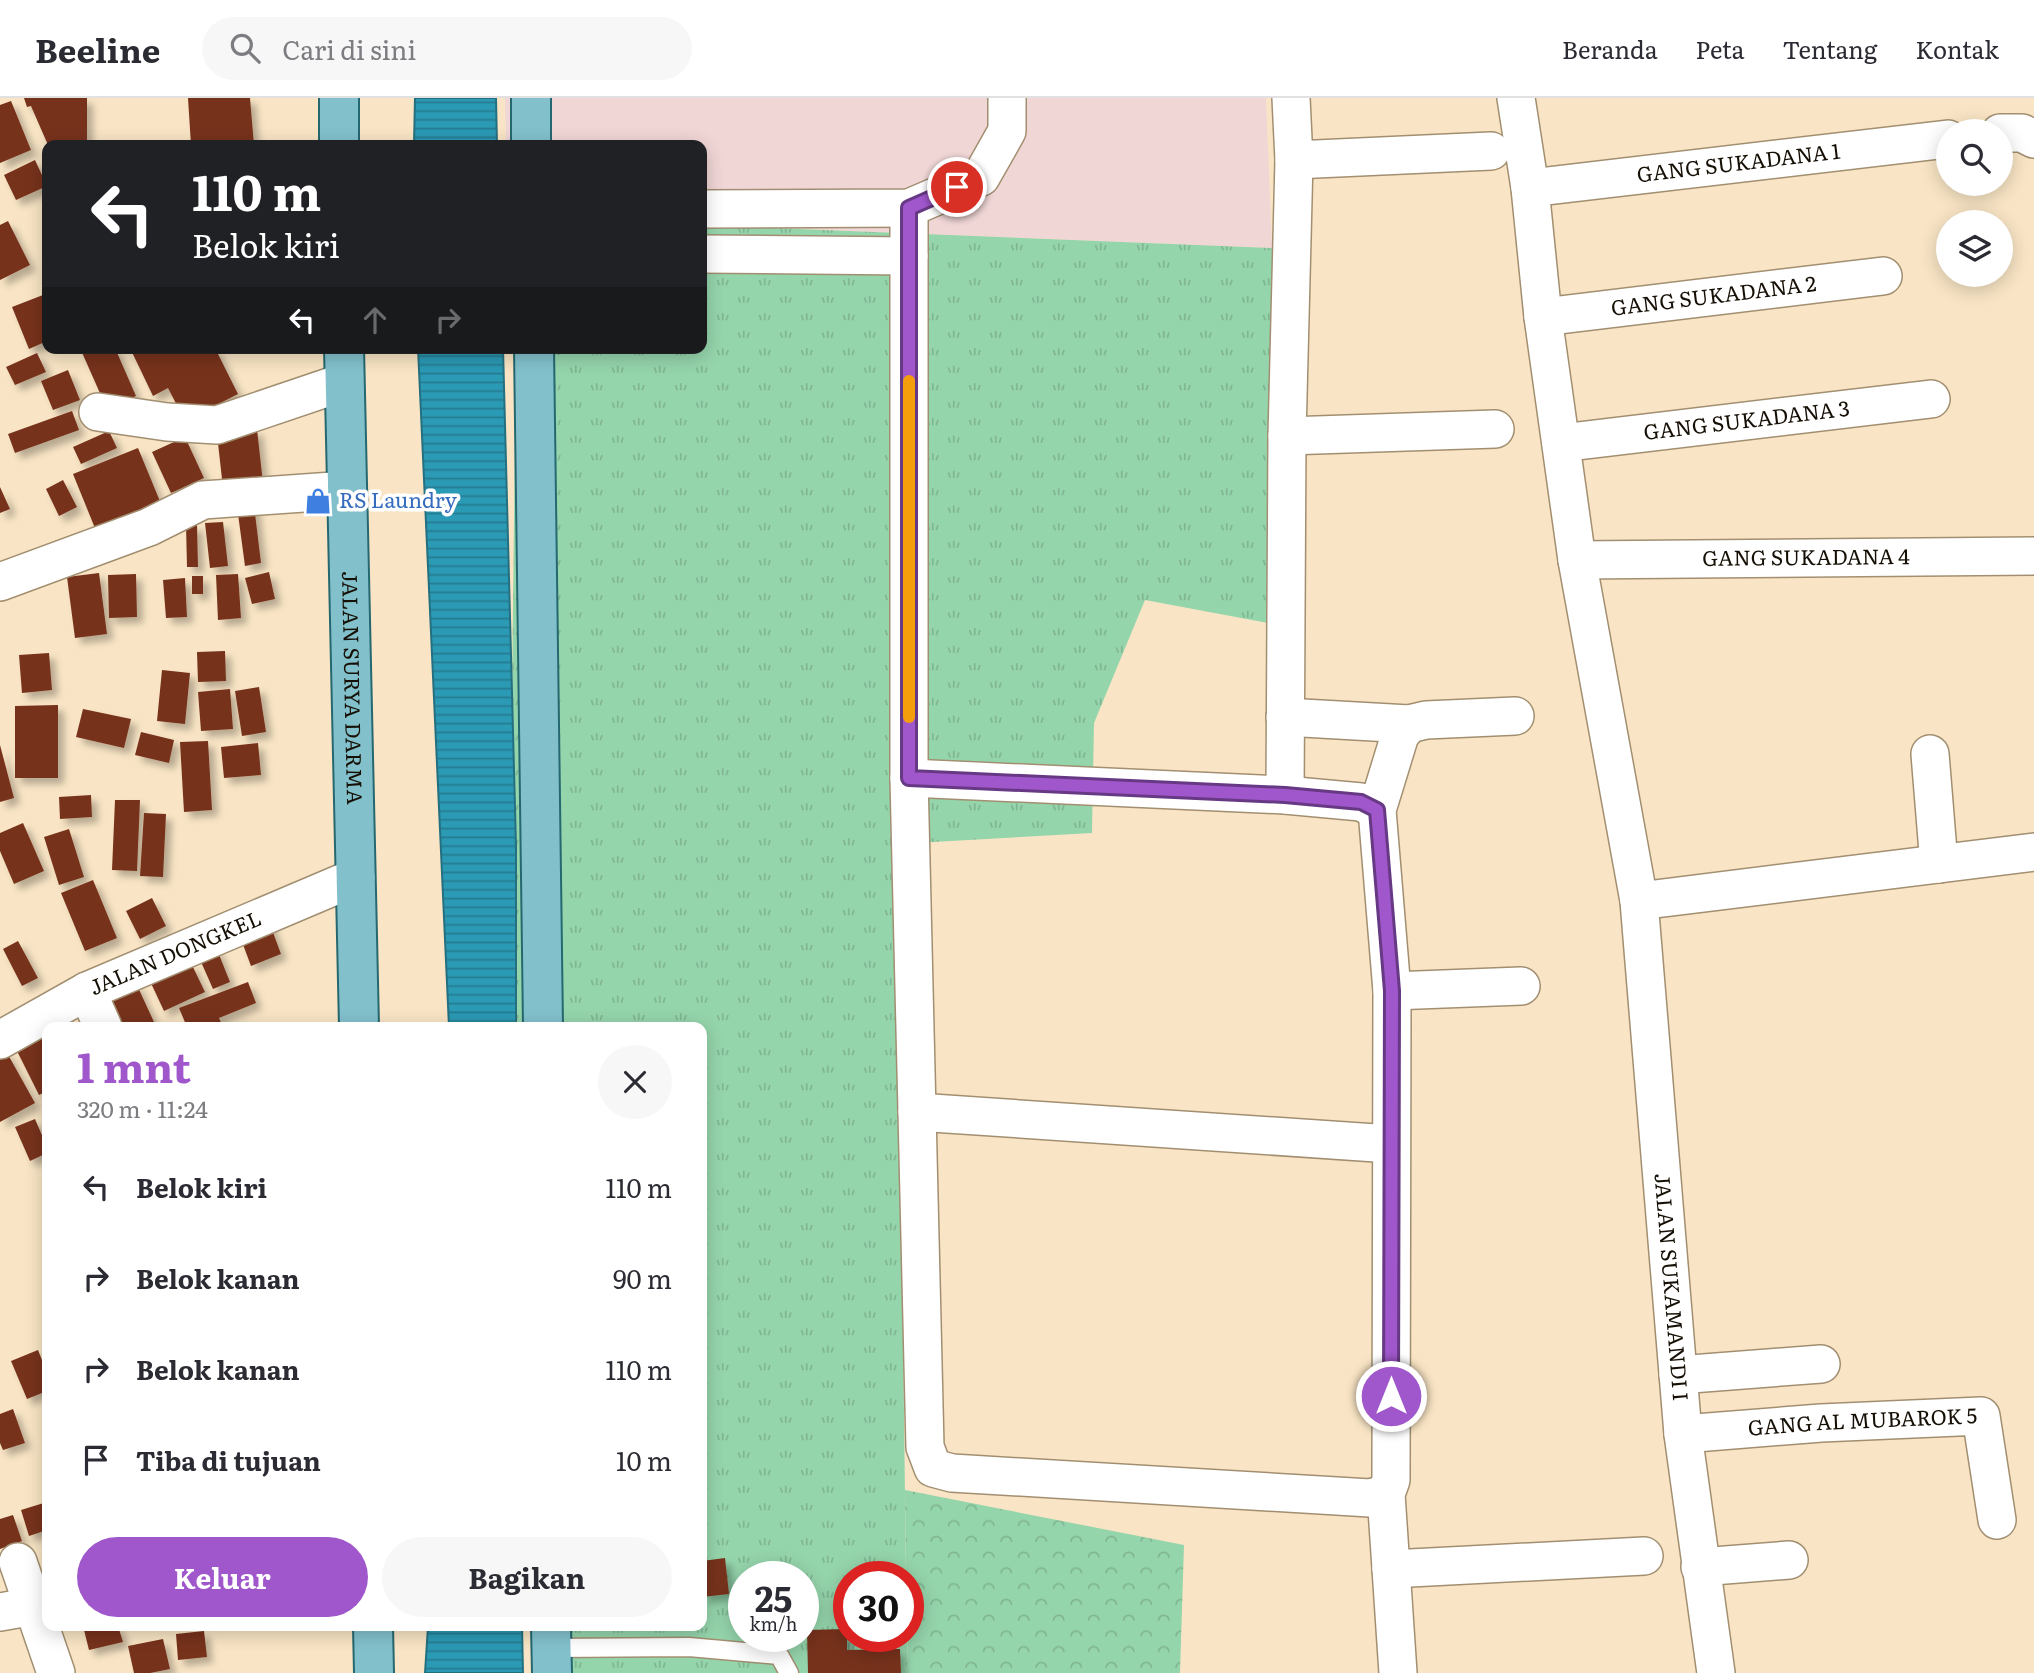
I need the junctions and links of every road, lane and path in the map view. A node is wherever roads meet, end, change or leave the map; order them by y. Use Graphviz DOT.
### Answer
graph roads {
  1 [pos="339,98"];
  2 [pos="531,98"];
  3 [pos="1007,98"];
  4 [pos="1291,98"];
  5 [pos="1516,98"];
  6 [pos="2013,133"];
  7 [pos="2034,139"];
  8 [pos="339,140"];
  9 [pos="531,140"];
  10 [pos="1936,140"];
  11 [pos="1491,151"];
  12 [pos="1294,160"];
  13 [pos="1530,188"];
  14 [pos="909,208"];
  15 [pos="707,209"];
  16 [pos="707,254"];
  17 [pos="909,256"];
  18 [pos="1883,276"];
  19 [pos="1543,317"];
  20 [pos="534,354"];
  21 [pos="344,365"];
  22 [pos="1931,399"];
  23 [pos="99,412"];
  24 [pos="1494,429"];
  25 [pos="1287,436"];
  26 [pos="1561,443"];
  27 [pos="347,490"];
  28 [pos="2034,556"];
  29 [pos="1577,560"];
  30 [pos="0,582"];
  31 [pos="1515,716"];
  32 [pos="1285,717"];
  33 [pos="1409,724"];
  34 [pos="1930,754"];
  35 [pos="909,778"];
  36 [pos="1285,795"];
  37 [pos="1377,810"];
  38 [pos="2034,852"];
  39 [pos="1940,864"];
  40 [pos="356,877"];
  41 [pos="1639,901"];
  42 [pos="1521,986"];
  43 [pos="87,991"];
  44 [pos="1392,991"];
  45 [pos="101,1022"];
  46 [pos="359,1022"];
  47 [pos="543,1022"];
  48 [pos="0,1040"];
  49 [pos="917,1112"];
  50 [pos="1391,1144"];
  51 [pos="1821,1364"];
  52 [pos="1678,1375"];
  53 [pos="1683,1434"];
  54 [pos="1386,1494"];
  55 [pos="1997,1520"];
  56 [pos="1644,1556"];
  57 [pos="1788,1560"];
  58 [pos="18,1563"];
  59 [pos="1700,1567"];
  60 [pos="1391,1569"];
  61 [pos="17,1609"];
  62 [pos="373,1631"];
  63 [pos="552,1649"];
  64 [pos="56,1673"];
  65 [pos="374,1673"];
  66 [pos="789,1673"];
  67 [pos="1398,1673"];
  68 [pos="1716,1673"];
  1 -- 8 [label="main road"];
  2 -- 9 [label="main road"];
  3 -- 14 [label="street"];
  4 -- 12 [label="street"];
  5 -- 13 [label="street, JALAN SUKAMANDI I"];
  6 -- 7 [label="street"];
  10 -- 13 [label="street, GANG SUKADANA 1"];
  11 -- 12 [label="street"];
  12 -- 25 [label="street"];
  13 -- 19 [label="street, JALAN SUKAMANDI I"];
  14 -- 15 [label="street"];
  14 -- 17 [label="street"];
  16 -- 17 [label="street"];
  17 -- 35 [label="street"];
  18 -- 19 [label="street, GANG SUKADANA 2"];
  19 -- 26 [label="street, JALAN SUKAMANDI I"];
  20 -- 47 [label="main road"];
  21 -- 23 [label="street"];
  21 -- 27 [label="main road, JALAN SURYA DARMA"];
  22 -- 26 [label="street, GANG SUKADANA 3"];
  24 -- 25 [label="street"];
  25 -- 32 [label="street"];
  26 -- 29 [label="street, JALAN SUKAMANDI I"];
  27 -- 30 [label="street"];
  27 -- 40 [label="main road, JALAN SURYA DARMA"];
  28 -- 29 [label="street, GANG SUKADANA 4"];
  29 -- 41 [label="street, JALAN SUKAMANDI I"];
  31 -- 33 [label="street"];
  32 -- 33 [label="street"];
  32 -- 36 [label="street"];
  33 -- 37 [label="street"];
  34 -- 39 [label="street"];
  35 -- 36 [label="street"];
  35 -- 49 [label="street"];
  36 -- 37 [label="street"];
  37 -- 44 [label="street"];
  38 -- 39 [label="street"];
  39 -- 41 [label="street"];
  40 -- 43 [label="street, JALAN DONGKEL"];
  40 -- 46 [label="main road, JALAN SURYA DARMA"];
  41 -- 52 [label="street, JALAN SUKAMANDI I"];
  42 -- 44 [label="street"];
  43 -- 45 [label="street"];
  43 -- 48 [label="street, JALAN DONGKEL"];
  44 -- 50 [label="street"];
  49 -- 50 [label="street"];
  49 -- 54 [label="street"];
  50 -- 54 [label="street"];
  51 -- 52 [label="street"];
  52 -- 53 [label="street, JALAN SUKAMANDI I"];
  53 -- 55 [label="street, GANG AL MUBAROK 5"];
  53 -- 59 [label="street, JALAN SUKAMANDI I"];
  54 -- 60 [label="street"];
  56 -- 60 [label="street"];
  57 -- 59 [label="street"];
  58 -- 61 [label="street"];
  59 -- 68 [label="street, JALAN SUKAMANDI I"];
  60 -- 67 [label="street"];
  61 -- 64 [label="street"];
  62 -- 65 [label="main road"];
  63 -- 66 [label="lane"];
}
